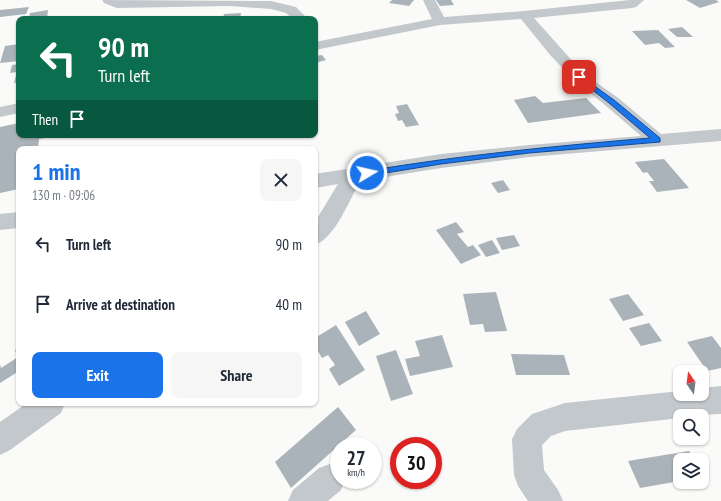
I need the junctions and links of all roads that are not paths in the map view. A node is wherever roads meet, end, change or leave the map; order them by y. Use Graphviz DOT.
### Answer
graph roads {
  1 [pos="108,0"];
  2 [pos="429,0"];
  3 [pos="638,0"];
  4 [pos="524,15"];
  5 [pos="298,16"];
  6 [pos="440,21"];
  7 [pos="318,45"];
  8 [pos="16,109"];
  9 [pos="0,112"];
  10 [pos="721,135"];
  11 [pos="657,140"];
  12 [pos="353,176"];
  13 [pos="318,181"];
  14 [pos="16,220"];
  15 [pos="0,222"];
  16 [pos="318,233"];
  17 [pos="721,400"];
  18 [pos="47,406"];
  19 [pos="0,440"];
  20 [pos="330,479"];
  21 [pos="304,501"];
  22 [pos="547,501"];
  1 -- 5 [label="street"];
  2 -- 6 [label="street"];
  3 -- 4 [label="street"];
  4 -- 6 [label="street"];
  4 -- 11 [label="street"];
  6 -- 7 [label="street"];
  8 -- 9 [label="street"];
  10 -- 11 [label="street"];
  11 -- 12 [label="street"];
  12 -- 13 [label="street"];
  12 -- 16 [label="street"];
  14 -- 15 [label="street"];
  17 -- 22 [label="street"];
  18 -- 19 [label="street"];
  20 -- 21 [label="street"];
}
